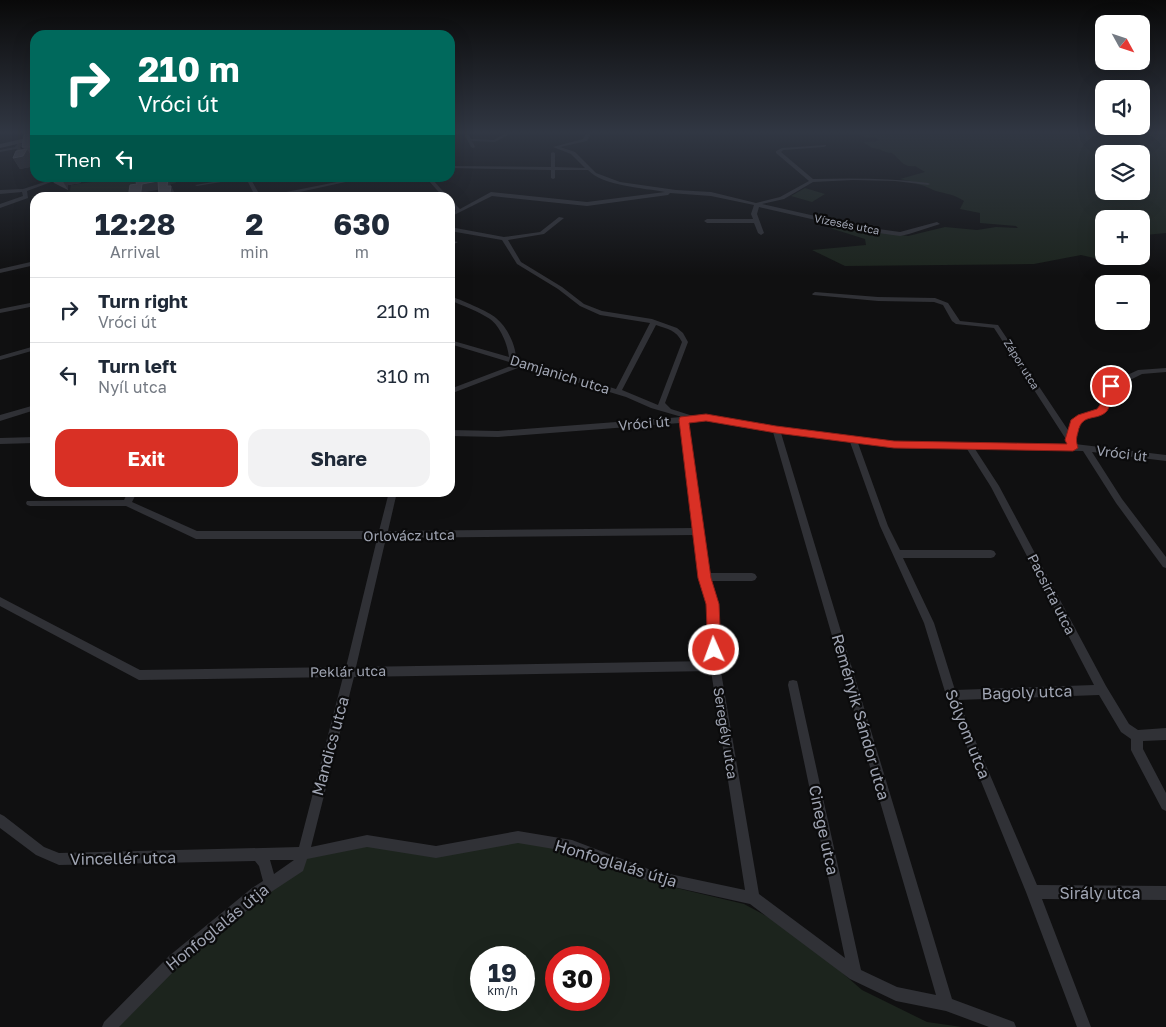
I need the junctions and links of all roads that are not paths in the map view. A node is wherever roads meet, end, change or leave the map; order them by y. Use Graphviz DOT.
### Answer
graph roads {
  1 [pos="607,180"];
  2 [pos="812,180"];
  3 [pos="893,180"];
  4 [pos="47,182"];
  5 [pos="217,182"];
  6 [pos="342,182"];
  7 [pos="433,182"];
  8 [pos="928,184"];
  9 [pos="197,185"];
  10 [pos="24,190"];
  11 [pos="0,192"];
  12 [pos="291,192"];
  13 [pos="442,192"];
  14 [pos="676,192"];
  15 [pos="587,204"];
  16 [pos="757,204"];
  17 [pos="0,206"];
  18 [pos="455,207"];
  19 [pos="459,211"];
  20 [pos="455,213"];
  21 [pos="561,218"];
  22 [pos="707,220"];
  23 [pos="757,221"];
  24 [pos="938,224"];
  25 [pos="455,230"];
  26 [pos="761,233"];
  27 [pos="504,239"];
  28 [pos="30,264"];
  29 [pos="0,271"];
  30 [pos="815,294"];
  31 [pos="455,300"];
  32 [pos="30,305"];
  33 [pos="0,311"];
  34 [pos="654,322"];
  35 [pos="455,343"];
  36 [pos="30,349"];
  37 [pos="0,358"];
  38 [pos="513,359"];
  39 [pos="524,363"];
  40 [pos="1166,370"];
  41 [pos="455,390"];
  42 [pos="618,391"];
  43 [pos="30,409"];
  44 [pos="668,410"];
  45 [pos="0,418"];
  46 [pos="689,419"];
  47 [pos="669,421"];
  48 [pos="776,430"];
  49 [pos="455,432"];
  50 [pos="30,440"];
  51 [pos="853,440"];
  52 [pos="0,442"];
  53 [pos="1072,444"];
  54 [pos="970,447"];
  55 [pos="1085,448"];
  56 [pos="1166,458"];
  57 [pos="130,497"];
  58 [pos="392,497"];
  59 [pos="127,502"];
  60 [pos="30,503"];
  61 [pos="698,531"];
  62 [pos="382,536"];
  63 [pos="897,554"];
  64 [pos="991,554"];
  65 [pos="1166,564"];
  66 [pos="752,577"];
  67 [pos="705,578"];
  68 [pos="0,601"];
  69 [pos="715,666"];
  70 [pos="350,670"];
  71 [pos="794,685"];
  72 [pos="1102,690"];
  73 [pos="951,694"];
  74 [pos="1166,734"];
  75 [pos="1137,736"];
  76 [pos="1166,805"];
  77 [pos="0,820"];
  78 [pos="303,854"];
  79 [pos="258,855"];
  80 [pos="270,884"];
  81 [pos="1033,892"];
  82 [pos="1166,893"];
  83 [pos="753,898"];
  84 [pos="855,974"];
  85 [pos="946,1004"];
  86 [pos="108,1027"];
  87 [pos="1009,1027"];
  88 [pos="1084,1027"];
  1 -- 14 [label="street, Vízesés utca"];
  2 -- 16 [label="street"];
  3 -- 8 [label="street"];
  4 -- 10 [label="street"];
  5 -- 9 [label="street"];
  6 -- 12 [label="street"];
  7 -- 13 [label="street"];
  10 -- 11 [label="street"];
  10 -- 17 [label="street"];
  14 -- 15 [label="street"];
  14 -- 16 [label="street, Vízesés utca"];
  15 -- 19 [label="street"];
  16 -- 23 [label="street"];
  16 -- 24 [label="street, Vízesés utca"];
  18 -- 19 [label="street"];
  19 -- 20 [label="street"];
  21 -- 27 [label="street"];
  22 -- 23 [label="street"];
  23 -- 26 [label="street"];
  25 -- 27 [label="street"];
  27 -- 34 [label="street"];
  28 -- 29 [label="street"];
  30 -- 53 [label="street, Zápor utca"];
  31 -- 38 [label="street"];
  32 -- 33 [label="street"];
  34 -- 42 [label="street"];
  34 -- 44 [label="street"];
  35 -- 38 [label="street, Damjanich utca"];
  36 -- 37 [label="street"];
  38 -- 39 [label="street, Damjanich utca"];
  39 -- 41 [label="street"];
  39 -- 42 [label="street, Damjanich utca"];
  40 -- 53 [label="street"];
  42 -- 44 [label="street, Damjanich utca"];
  43 -- 45 [label="street"];
  44 -- 46 [label="street"];
  44 -- 47 [label="street"];
  46 -- 47 [label="street, Vróci út"];
  46 -- 48 [label="street, Vróci út"];
  46 -- 61 [label="street, Seregély utca"];
  47 -- 49 [label="street, Vróci út"];
  48 -- 51 [label="street, Vróci út"];
  48 -- 85 [label="street, Reményik Sándor utca"];
  50 -- 52 [label="street"];
  51 -- 54 [label="street, Vróci út"];
  51 -- 63 [label="street, Sólyom utca"];
  53 -- 54 [label="street, Vróci út"];
  53 -- 55 [label="street, Vróci út"];
  54 -- 72 [label="street, Pacsirta utca"];
  55 -- 56 [label="street, Vróci út"];
  55 -- 65 [label="street"];
  57 -- 59 [label="street"];
  58 -- 62 [label="street, Mandics utca"];
  59 -- 60 [label="street, Orlovácz utca"];
  59 -- 62 [label="street, Orlovácz utca"];
  61 -- 62 [label="street, Orlovácz utca"];
  61 -- 67 [label="street, Seregély utca"];
  62 -- 70 [label="street, Mandics utca"];
  63 -- 64 [label="street"];
  63 -- 73 [label="street, Sólyom utca"];
  66 -- 67 [label="street"];
  67 -- 69 [label="street, Seregély utca"];
  68 -- 70 [label="street, Peklár utca"];
  69 -- 70 [label="street, Peklár utca"];
  69 -- 83 [label="street, Seregély utca"];
  70 -- 78 [label="street, Mandics utca"];
  71 -- 84 [label="street, Cinege utca"];
  72 -- 73 [label="street, Bagoly utca"];
  72 -- 75 [label="street, Pacsirta utca"];
  73 -- 81 [label="street, Sólyom utca"];
  74 -- 75 [label="street"];
  75 -- 76 [label="street"];
  77 -- 79 [label="street, Vincellér utca"];
  78 -- 79 [label="street, Vincellér utca"];
  78 -- 80 [label="street, Honfoglalás útja"];
  78 -- 83 [label="street, Honfoglalás útja"];
  79 -- 80 [label="street"];
  80 -- 86 [label="street, Honfoglalás útja"];
  81 -- 82 [label="street, Sirály utca"];
  81 -- 88 [label="street, Sólyom utca"];
  83 -- 84 [label="street, Honfoglalás útja"];
  84 -- 85 [label="street, Honfoglalás útja"];
  85 -- 87 [label="street, Honfoglalás útja"];
}
